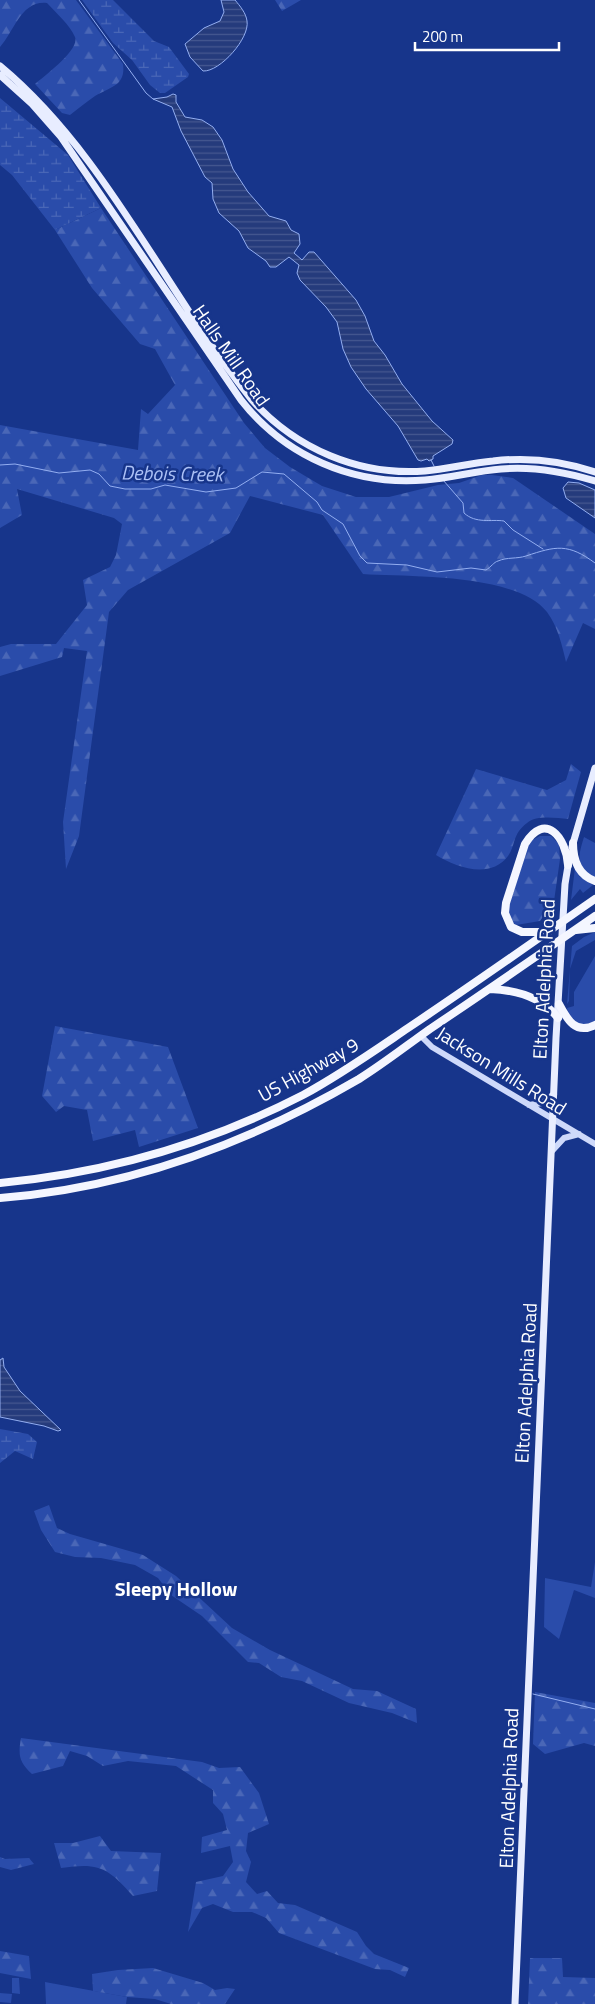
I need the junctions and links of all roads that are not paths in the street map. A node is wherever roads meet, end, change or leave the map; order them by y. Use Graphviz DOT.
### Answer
graph roads {
  1 [pos="0,66"];
  2 [pos="0,75"];
  3 [pos="595,472"];
  4 [pos="595,481"];
  5 [pos="595,768"];
  6 [pos="573,843"];
  7 [pos="568,865"];
  8 [pos="595,881"];
  9 [pos="595,899"];
  10 [pos="595,916"];
  11 [pos="563,921"];
  12 [pos="595,928"];
  13 [pos="574,930"];
  14 [pos="548,932"];
  15 [pos="562,940"];
  16 [pos="490,989"];
  17 [pos="559,1004"];
  18 [pos="558,1018"];
  19 [pos="595,1025"];
  20 [pos="421,1036"];
  21 [pos="554,1094"];
  22 [pos="529,1105"];
  23 [pos="553,1120"];
  24 [pos="579,1134"];
  25 [pos="595,1144"];
  26 [pos="552,1150"];
  27 [pos="0,1183"];
  28 [pos="0,1198"];
  29 [pos="515,2004"];
  1 -- 3 [label="main road, Halls Mill Road"];
  2 -- 4 [label="main road, Halls Mill Road"];
  5 -- 6 [label="main road, Elton Adelphia Road"];
  6 -- 7 [label="main road, Elton Adelphia Road"];
  6 -- 8 [label="highway"];
  7 -- 11 [label="main road, Elton Adelphia Road"];
  7 -- 14 [label="highway"];
  9 -- 11 [label="highway, US Highway 9"];
  10 -- 13 [label="highway, US Highway 9"];
  11 -- 14 [label="highway, US Highway 9"];
  11 -- 15 [label="main road, Elton Adelphia Road"];
  12 -- 13 [label="highway"];
  13 -- 15 [label="highway, US Highway 9"];
  14 -- 27 [label="highway, US Highway 9"];
  15 -- 16 [label="highway, US Highway 9"];
  15 -- 17 [label="main road, Elton Adelphia Road"];
  16 -- 18 [label="highway"];
  16 -- 20 [label="highway, US Highway 9"];
  17 -- 18 [label="main road, Elton Adelphia Road"];
  17 -- 19 [label="highway"];
  18 -- 21 [label="main road, Elton Adelphia Road"];
  20 -- 22 [label="main road, Jackson Mills Road"];
  20 -- 28 [label="highway, US Highway 9"];
  21 -- 22 [label="main road"];
  21 -- 23 [label="main road, Elton Adelphia Road"];
  22 -- 23 [label="main road, Jackson Mills Road"];
  23 -- 24 [label="main road, Jackson Mills Road"];
  23 -- 26 [label="main road, Elton Adelphia Road"];
  24 -- 25 [label="main road, Jackson Mills Road"];
  24 -- 26 [label="main road"];
  26 -- 29 [label="main road, Elton Adelphia Road"];
}
